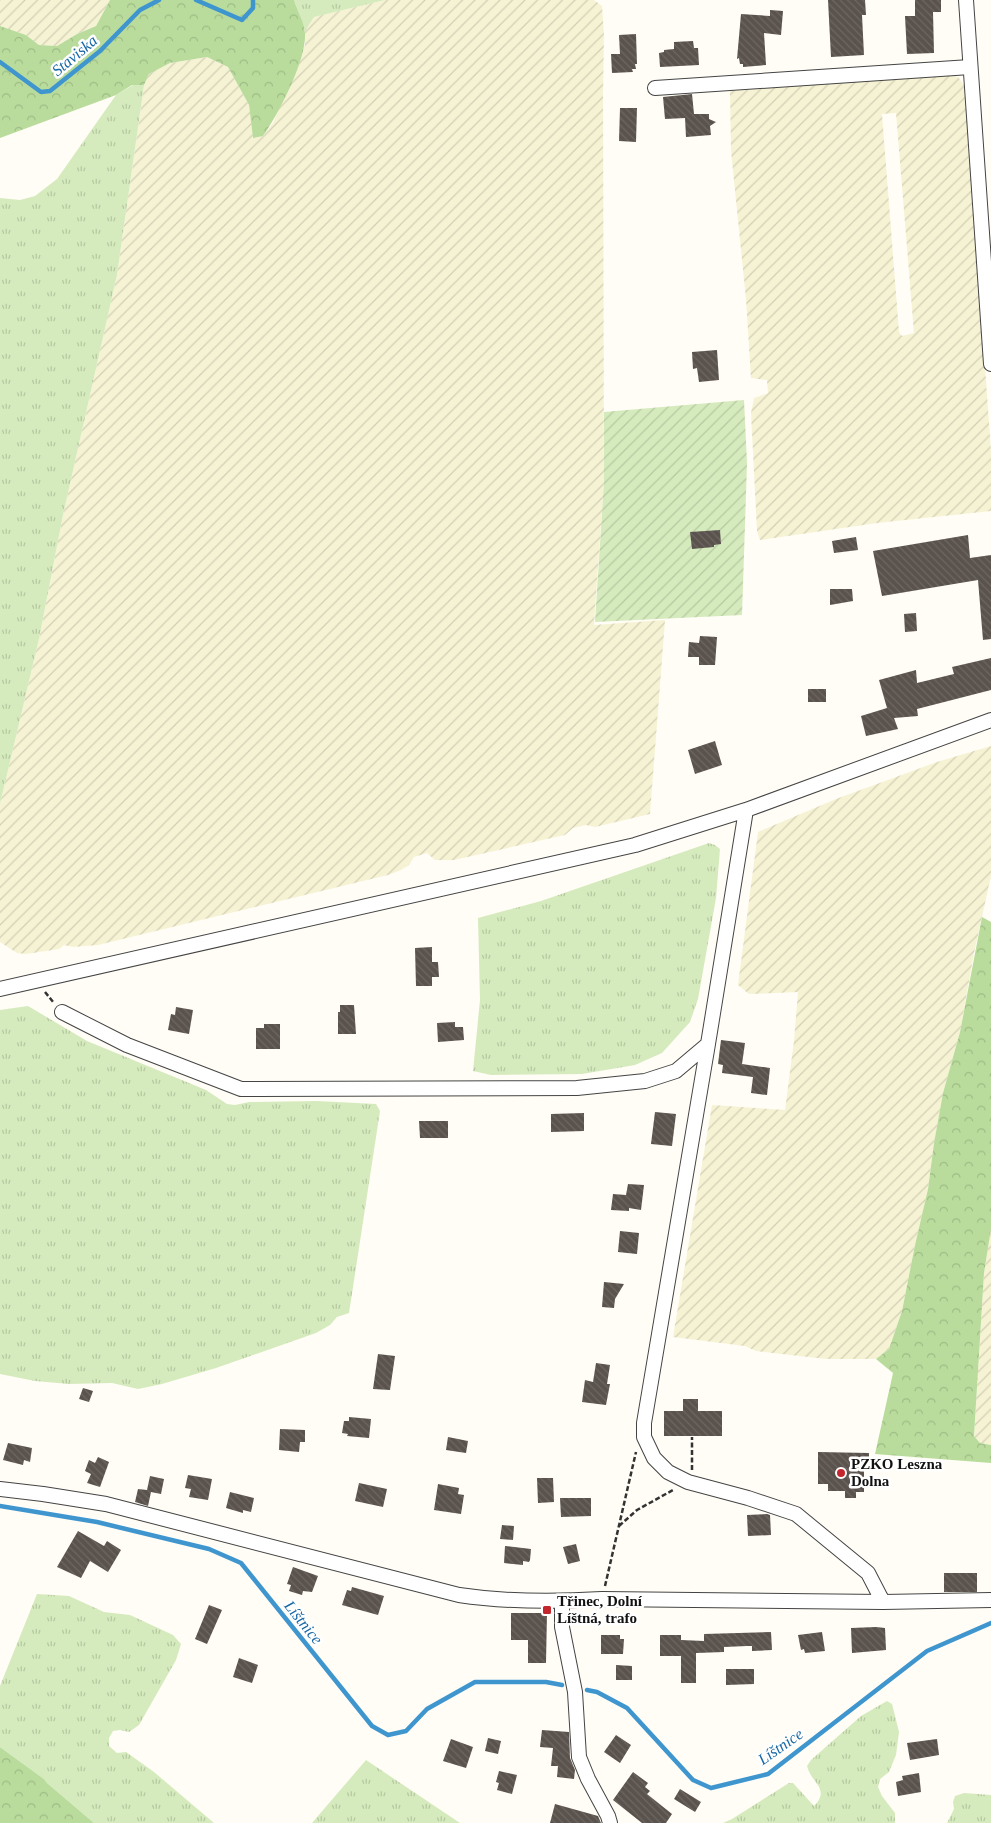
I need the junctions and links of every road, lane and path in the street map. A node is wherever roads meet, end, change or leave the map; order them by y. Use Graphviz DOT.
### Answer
graph roads {
  1 [pos="966,0"];
  2 [pos="970,67"];
  3 [pos="655,88"];
  4 [pos="991,364"];
  5 [pos="991,720"];
  6 [pos="746,810"];
  7 [pos="36,981"];
  8 [pos="2,986"];
  9 [pos="62,1012"];
  10 [pos="708,1044"];
  11 [pos="644,1437"];
  12 [pos="0,1489"];
  13 [pos="602,1599"];
  14 [pos="991,1600"];
  15 [pos="562,1602"];
  16 [pos="883,1602"];
  17 [pos="610,1823"];
  1 -- 2 [label="street"];
  2 -- 3 [label="street"];
  2 -- 4 [label="street"];
  5 -- 6 [label="street"];
  6 -- 7 [label="street"];
  6 -- 10 [label="street"];
  7 -- 8 [label="street"];
  7 -- 9 [label="path"];
  9 -- 10 [label="street"];
  10 -- 11 [label="street"];
  11 -- 13 [label="path"];
  11 -- 16 [label="street"];
  12 -- 15 [label="street"];
  13 -- 15 [label="street"];
  13 -- 16 [label="street"];
  14 -- 16 [label="street"];
  15 -- 17 [label="street"];
}
